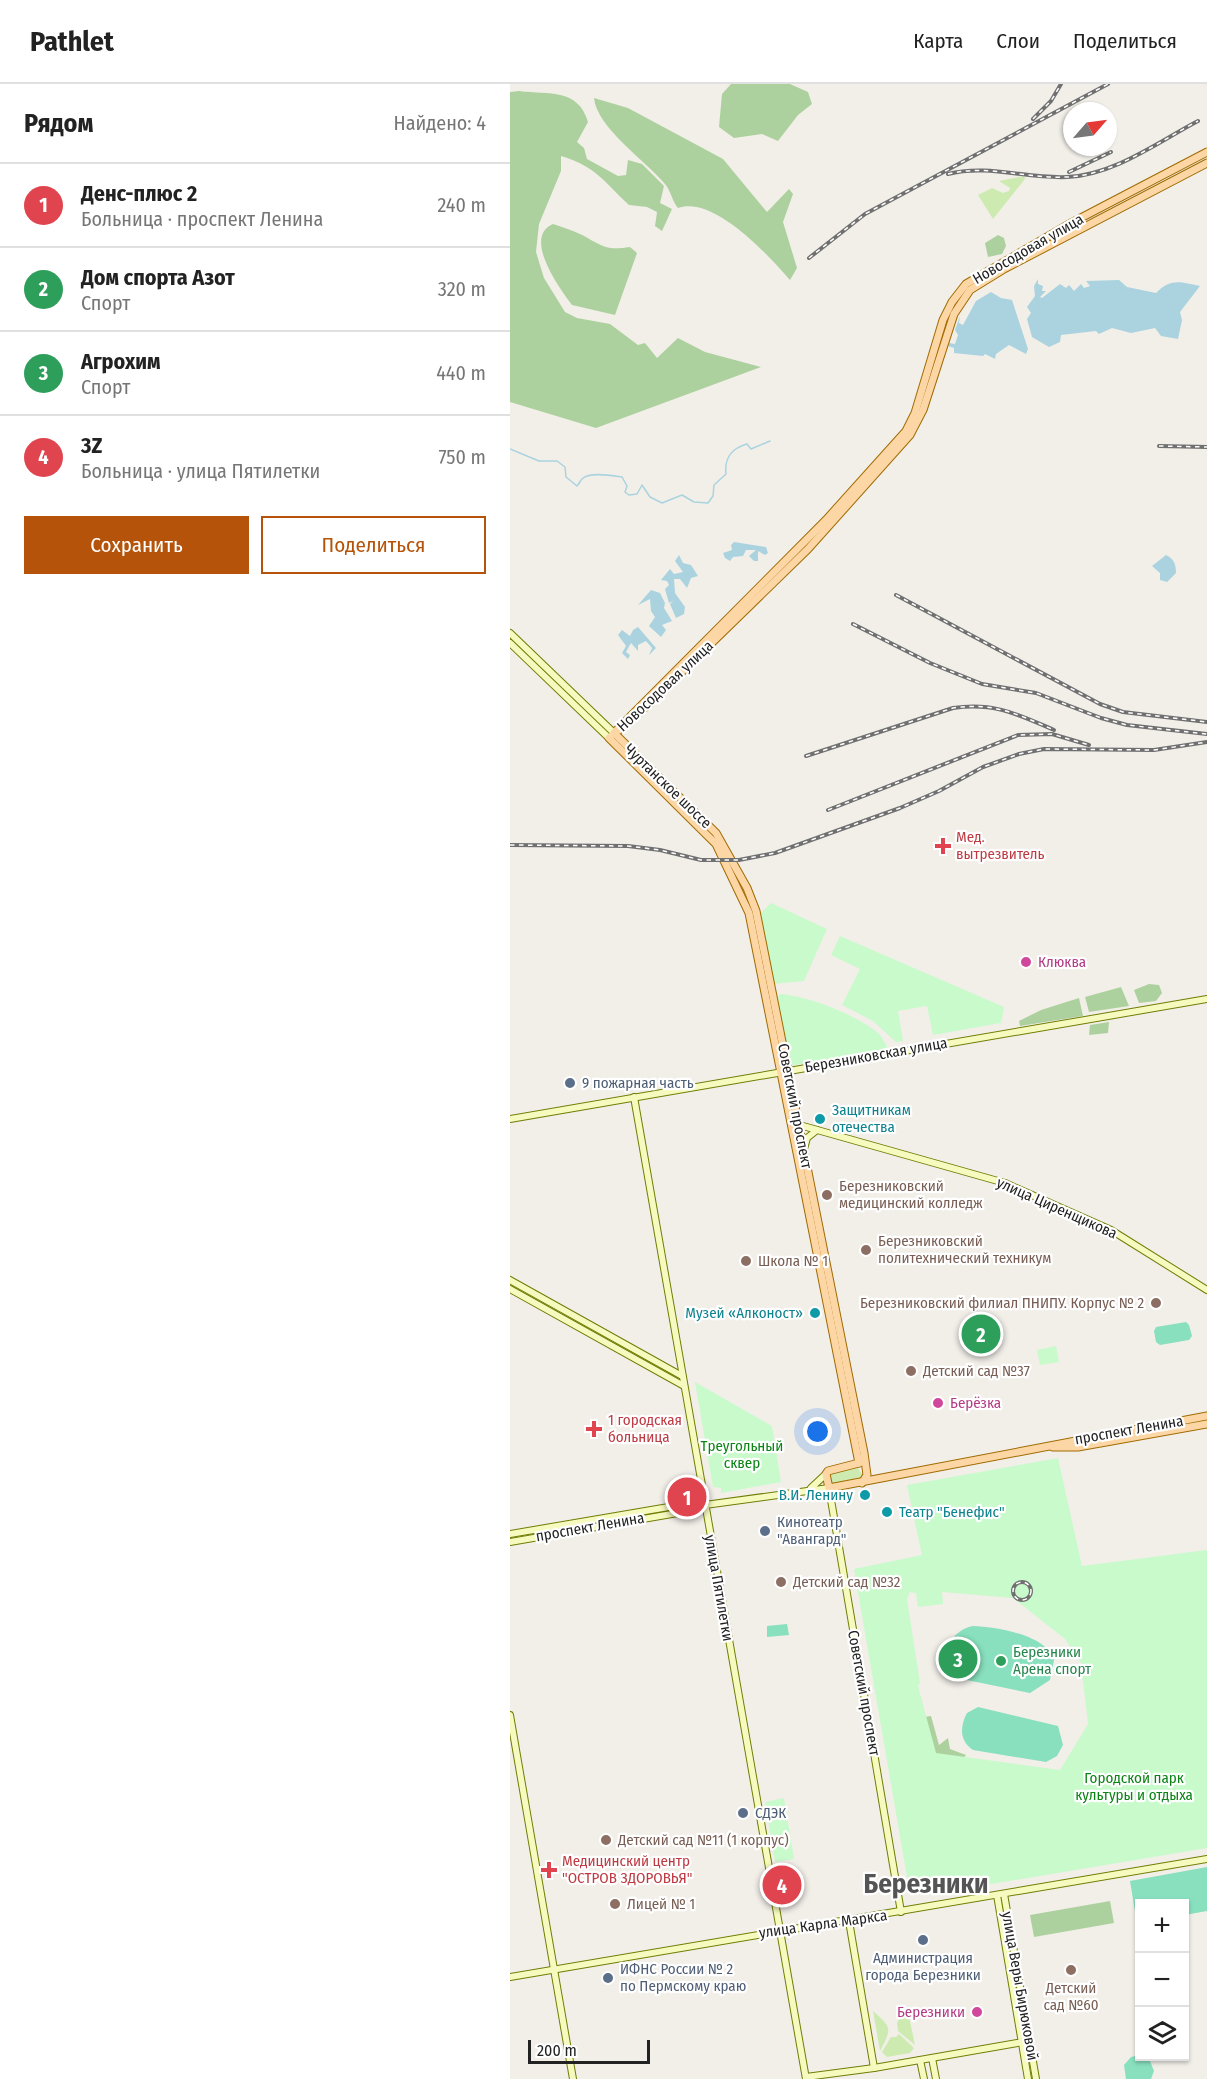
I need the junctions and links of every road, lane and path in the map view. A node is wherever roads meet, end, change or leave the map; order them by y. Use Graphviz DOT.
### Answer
graph roads {
  1 [pos="1207,152"];
  2 [pos="1195,158"];
  3 [pos="1204,165"];
  4 [pos="1073,222"];
  5 [pos="1077,232"];
  6 [pos="510,633"];
  7 [pos="510,643"];
  8 [pos="611,736"];
  9 [pos="721,840"];
  10 [pos="738,885"];
  11 [pos="747,888"];
  12 [pos="1207,999"];
  13 [pos="785,1071"];
  14 [pos="634,1097"];
  15 [pos="510,1119"];
  16 [pos="795,1124"];
  17 [pos="817,1130"];
  18 [pos="804,1150"];
  19 [pos="510,1280"];
  20 [pos="510,1289"];
  21 [pos="1207,1290"];
  22 [pos="629,1346"];
  23 [pos="626,1353"];
  24 [pos="682,1377"];
  25 [pos="684,1386"];
  26 [pos="1207,1416"];
  27 [pos="1207,1424"];
  28 [pos="1053,1447"];
  29 [pos="860,1464"];
  30 [pos="867,1470"];
  31 [pos="826,1474"];
  32 [pos="878,1478"];
  33 [pos="862,1483"];
  34 [pos="828,1488"];
  35 [pos="805,1491"];
  36 [pos="705,1505"];
  37 [pos="510,1534"];
  38 [pos="510,1542"];
  39 [pos="510,1715"];
  40 [pos="1207,1859"];
  41 [pos="1004,1894"];
  42 [pos="997,1895"];
  43 [pos="901,1912"];
  44 [pos="849,1921"];
  45 [pos="779,1931"];
  46 [pos="554,1968"];
  47 [pos="510,1977"];
  48 [pos="1029,2041"];
  49 [pos="1022,2043"];
  50 [pos="932,2058"];
  51 [pos="920,2060"];
  52 [pos="874,2068"];
  53 [pos="806,2078"];
  54 [pos="573,2079"];
  55 [pos="924,2079"];
  56 [pos="936,2079"];
  57 [pos="1028,2079"];
  58 [pos="1036,2079"];
  1 -- 2 [label="main road, Новосодовая улица"];
  2 -- 3 [label="main road"];
  2 -- 4 [label="main road, Новосодовая улица"];
  3 -- 5 [label="main road, Новосодовая улица"];
  4 -- 5 [label="main road"];
  4 -- 8 [label="main road, Новосодовая улица"];
  5 -- 8 [label="main road, Новосодовая улица"];
  6 -- 8 [label="main road, Чуртанское шоссе"];
  7 -- 8 [label="main road, Чуртанское шоссе"];
  8 -- 9 [label="main road, Чуртанское шоссе"];
  8 -- 10 [label="main road, Чуртанское шоссе"];
  9 -- 11 [label="main road, Советский проспект"];
  10 -- 11 [label="main road"];
  10 -- 13 [label="main road, Советский проспект"];
  11 -- 13 [label="main road, Советский проспект"];
  12 -- 13 [label="main road, Березниковская улица"];
  13 -- 14 [label="main road, Березниковская улица"];
  13 -- 16 [label="main road, Советский проспект"];
  14 -- 15 [label="main road, Березниковская улица"];
  14 -- 24 [label="main road, улица Пятилетки"];
  16 -- 17 [label="main road, улица Циренщикова"];
  16 -- 18 [label="main road, Советский проспект"];
  16 -- 29 [label="main road, Советский проспект"];
  17 -- 18 [label="main road"];
  17 -- 21 [label="main road, улица Циренщикова"];
  18 -- 30 [label="main road, Советский проспект"];
  19 -- 22 [label="main road"];
  20 -- 23 [label="main road"];
  22 -- 23 [label="main road"];
  22 -- 24 [label="main road"];
  23 -- 25 [label="main road"];
  24 -- 25 [label="main road, улица Пятилетки"];
  25 -- 36 [label="main road, улица Пятилетки"];
  26 -- 28 [label="main road, проспект Ленина"];
  27 -- 28 [label="main road, проспект Ленина"];
  28 -- 32 [label="main road, проспект Ленина"];
  29 -- 30 [label="main road"];
  29 -- 31 [label="main road"];
  30 -- 32 [label="main road"];
  30 -- 33 [label="main road"];
  31 -- 34 [label="main road, Советский проспект"];
  31 -- 35 [label="main road"];
  32 -- 33 [label="main road, проспект Ленина"];
  33 -- 34 [label="main road, проспект Ленина"];
  34 -- 35 [label="main road, проспект Ленина"];
  34 -- 43 [label="main road, Советский проспект"];
  35 -- 36 [label="main road, проспект Ленина"];
  36 -- 37 [label="main road, проспект Ленина"];
  36 -- 38 [label="main road, проспект Ленина"];
  36 -- 45 [label="main road, улица Пятилетки"];
  39 -- 46 [label="main road"];
  40 -- 41 [label="main road, улица Карла Маркса"];
  41 -- 42 [label="main road, улица Карла Маркса"];
  41 -- 48 [label="main road, улица Веры Бирюковой"];
  42 -- 43 [label="main road, улица Карла Маркса"];
  42 -- 49 [label="main road, улица Веры Бирюковой"];
  43 -- 44 [label="main road, улица Карла Маркса"];
  44 -- 45 [label="main road, улица Карла Маркса"];
  44 -- 52 [label="main road"];
  45 -- 46 [label="main road, улица Карла Маркса"];
  45 -- 53 [label="main road, улица Пятилетки"];
  46 -- 47 [label="main road, улица Карла Маркса"];
  46 -- 54 [label="main road"];
  48 -- 49 [label="main road"];
  48 -- 58 [label="main road, улица Веры Бирюковой"];
  49 -- 50 [label="main road"];
  49 -- 57 [label="main road, улица Веры Бирюковой"];
  50 -- 51 [label="main road"];
  50 -- 56 [label="main road"];
  51 -- 52 [label="main road"];
  51 -- 55 [label="main road"];
  52 -- 53 [label="main road"];
}
